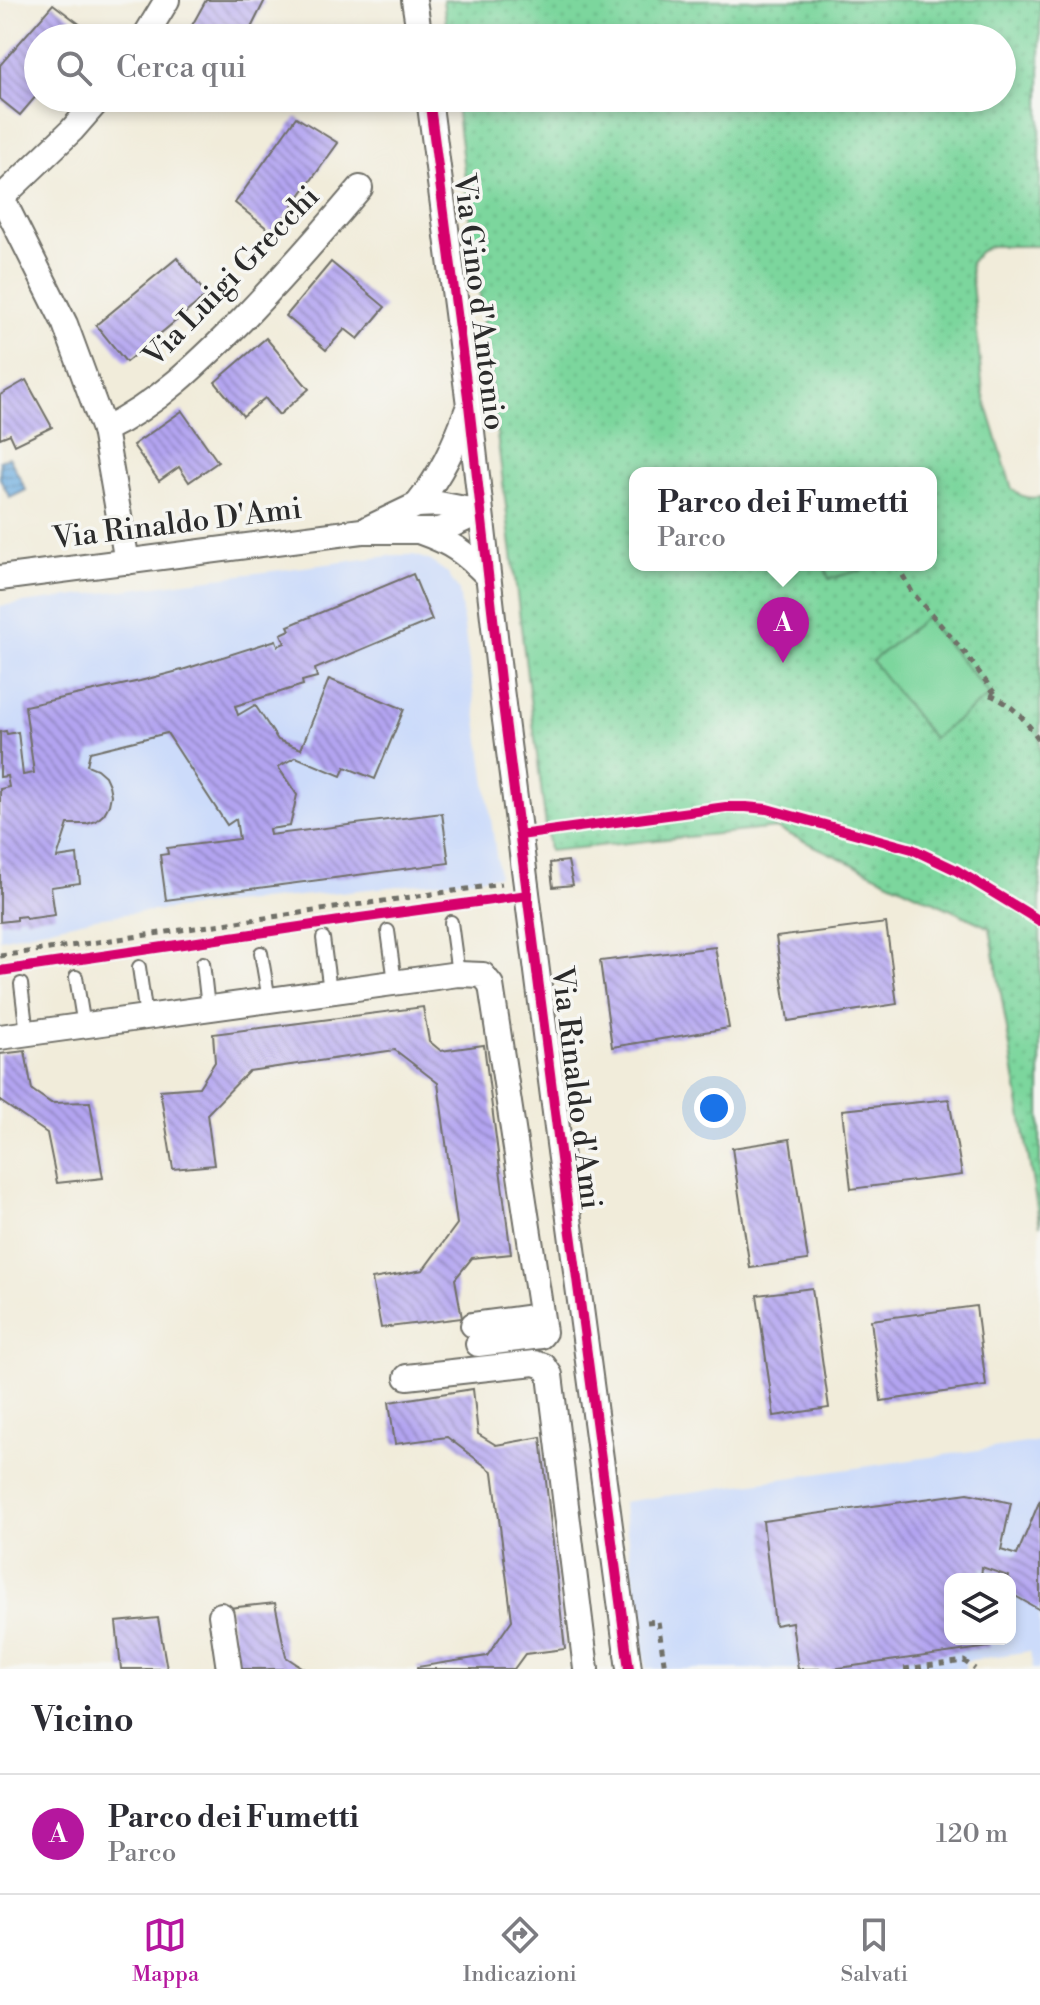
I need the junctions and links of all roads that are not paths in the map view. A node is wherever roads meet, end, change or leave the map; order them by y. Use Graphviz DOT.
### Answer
graph roads {
  1 [pos="167,0"];
  2 [pos="414,0"];
  3 [pos="152,24"];
  4 [pos="418,24"];
  5 [pos="88,112"];
  6 [pos="431,112"];
  7 [pos="360,188"];
  8 [pos="1,199"];
  9 [pos="469,405"];
  10 [pos="104,430"];
  11 [pos="417,505"];
  12 [pos="480,512"];
  13 [pos="362,531"];
  14 [pos="421,532"];
  15 [pos="127,562"];
  16 [pos="487,575"];
  17 [pos="0,578"];
  18 [pos="451,922"];
  19 [pos="388,931"];
  20 [pos="323,938"];
  21 [pos="261,953"];
  22 [pos="203,963"];
  23 [pos="139,967"];
  24 [pos="458,974"];
  25 [pos="76,977"];
  26 [pos="395,982"];
  27 [pos="21,984"];
  28 [pos="330,991"];
  29 [pos="269,1000"];
  30 [pos="208,1008"];
  31 [pos="146,1017"];
  32 [pos="84,1026"];
  33 [pos="27,1034"];
  34 [pos="0,1037"];
  35 [pos="476,1335"];
  36 [pos="407,1377"];
  37 [pos="221,1615"];
  38 [pos="229,1669"];
  39 [pos="586,1669"];
  40 [pos="629,1669"];
  1 -- 3 [label="street"];
  2 -- 4 [label="street"];
  5 -- 8 [label="street"];
  6 -- 9 [label="street, Via Gino d'Antonio"];
  7 -- 10 [label="street, Via Luigi Grecchi"];
  8 -- 10 [label="street"];
  9 -- 11 [label="street, Via Rinaldo D'Ami"];
  9 -- 12 [label="street, Via Gino d'Antonio"];
  10 -- 15 [label="street"];
  11 -- 12 [label="street, Via Rinaldo D'Ami"];
  11 -- 13 [label="street, Via Rinaldo D'Ami"];
  12 -- 14 [label="street, Via Rinaldo D'Ami"];
  12 -- 16 [label="street, Via Rinaldo d'Ami"];
  13 -- 14 [label="street, Via Rinaldo D'Ami"];
  13 -- 15 [label="street, Via Rinaldo D'Ami"];
  14 -- 16 [label="street, Via Rinaldo D'Ami"];
  15 -- 17 [label="street, Via Rinaldo D'Ami"];
  16 -- 40 [label="street, Via Rinaldo d'Ami"];
  18 -- 24 [label="lane"];
  19 -- 26 [label="lane"];
  20 -- 28 [label="lane"];
  21 -- 29 [label="lane"];
  22 -- 30 [label="lane"];
  23 -- 31 [label="lane"];
  24 -- 26 [label="street"];
  24 -- 35 [label="street"];
  25 -- 32 [label="lane"];
  26 -- 28 [label="street"];
  27 -- 33 [label="lane"];
  28 -- 29 [label="street"];
  29 -- 30 [label="street"];
  30 -- 31 [label="street"];
  31 -- 32 [label="street"];
  32 -- 33 [label="street"];
  33 -- 34 [label="street"];
  36 -- 39 [label="street"];
  37 -- 38 [label="street"];
}
